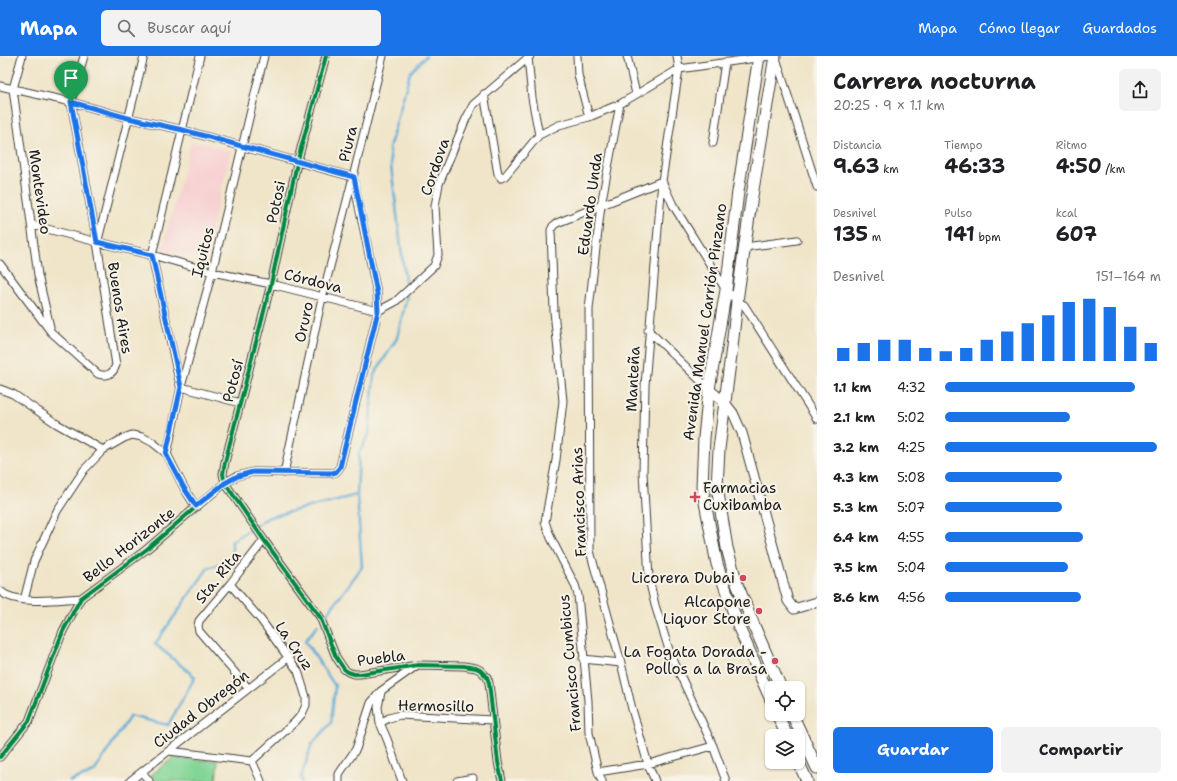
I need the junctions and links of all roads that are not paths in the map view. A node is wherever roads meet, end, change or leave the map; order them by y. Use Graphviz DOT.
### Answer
graph roads {
  1 [pos="22,56"];
  2 [pos="84,56"];
  3 [pos="144,56"];
  4 [pos="200,56"];
  5 [pos="264,56"];
  6 [pos="326,56"];
  7 [pos="383,56"];
  8 [pos="576,56"];
  9 [pos="627,56"];
  10 [pos="677,56"];
  11 [pos="771,56"];
  12 [pos="775,56"];
  13 [pos="529,57"];
  14 [pos="758,57"];
  15 [pos="725,62"];
  16 [pos="679,69"];
  17 [pos="0,86"];
  18 [pos="14,89"];
  19 [pos="484,94"];
  20 [pos="636,94"];
  21 [pos="71,102"];
  22 [pos="620,104"];
  23 [pos="589,117"];
  24 [pos="128,118"];
  25 [pos="183,130"];
  26 [pos="539,135"];
  27 [pos="713,144"];
  28 [pos="242,146"];
  29 [pos="297,163"];
  30 [pos="354,177"];
  31 [pos="662,181"];
  32 [pos="816,184"];
  33 [pos="601,205"];
  34 [pos="32,225"];
  35 [pos="797,240"];
  36 [pos="97,242"];
  37 [pos="745,247"];
  38 [pos="152,255"];
  39 [pos="0,264"];
  40 [pos="212,272"];
  41 [pos="271,284"];
  42 [pos="726,290"];
  43 [pos="322,298"];
  44 [pos="736,301"];
  45 [pos="590,309"];
  46 [pos="378,311"];
  47 [pos="648,330"];
  48 [pos="51,332"];
  49 [pos="181,387"];
  50 [pos="0,389"];
  51 [pos="709,389"];
  52 [pos="240,403"];
  53 [pos="725,404"];
  54 [pos="817,419"];
  55 [pos="103,450"];
  56 [pos="166,454"];
  57 [pos="336,472"];
  58 [pos="284,473"];
  59 [pos="225,483"];
  60 [pos="196,506"];
  61 [pos="264,540"];
  62 [pos="230,584"];
  63 [pos="0,590"];
  64 [pos="81,598"];
  65 [pos="24,600"];
  66 [pos="817,602"];
  67 [pos="752,622"];
  68 [pos="739,628"];
  69 [pos="289,658"];
  70 [pos="583,659"];
  71 [pos="621,663"];
  72 [pos="418,665"];
  73 [pos="778,681"];
  74 [pos="765,686"];
  75 [pos="248,688"];
  76 [pos="381,691"];
  77 [pos="493,720"];
  78 [pos="795,721"];
  79 [pos="380,723"];
  80 [pos="713,746"];
  81 [pos="168,751"];
  82 [pos="0,757"];
  83 [pos="252,760"];
  84 [pos="648,764"];
  85 [pos="817,768"];
  86 [pos="802,769"];
  87 [pos="142,772"];
  88 [pos="598,772"];
  89 [pos="473,778"];
  90 [pos="130,781"];
  91 [pos="149,781"];
  92 [pos="261,781"];
  93 [pos="339,781"];
  94 [pos="402,781"];
  95 [pos="457,781"];
  96 [pos="502,781"];
  97 [pos="602,781"];
  98 [pos="655,781"];
  99 [pos="726,781"];
  100 [pos="807,781"];
  1 -- 18 [label="street, Montevideo"];
  2 -- 21 [label="street, Buenos Aires"];
  3 -- 24 [label="street"];
  4 -- 25 [label="street"];
  5 -- 28 [label="street, Iquitos"];
  6 -- 29 [label="street, Potosi"];
  7 -- 30 [label="street, Piura"];
  8 -- 23 [label="street"];
  9 -- 20 [label="street"];
  10 -- 16 [label="street, Manteña"];
  11 -- 14 [label="street"];
  12 -- 32 [label="street"];
  12 -- 37 [label="main road, Avenida Manuel Carrión Pinzano"];
  13 -- 19 [label="street, Cordova"];
  13 -- 26 [label="street"];
  14 -- 15 [label="street"];
  14 -- 42 [label="main road, Avenida Manuel Carrión Pinzano"];
  15 -- 16 [label="street"];
  15 -- 27 [label="street"];
  16 -- 20 [label="street"];
  16 -- 31 [label="street, Manteña"];
  17 -- 18 [label="street"];
  18 -- 21 [label="street"];
  18 -- 34 [label="street, Montevideo"];
  19 -- 26 [label="street"];
  19 -- 46 [label="street, Cordova"];
  20 -- 22 [label="street"];
  21 -- 24 [label="street"];
  21 -- 36 [label="street, Buenos Aires"];
  22 -- 23 [label="street"];
  22 -- 33 [label="street, Eduardo Unda"];
  23 -- 26 [label="street"];
  24 -- 25 [label="street"];
  24 -- 36 [label="street"];
  25 -- 28 [label="street"];
  25 -- 38 [label="street"];
  28 -- 29 [label="street"];
  28 -- 40 [label="street, Iquitos"];
  29 -- 30 [label="street"];
  29 -- 41 [label="street, Potosi"];
  30 -- 43 [label="street, Oruro"];
  30 -- 46 [label="street, Piura"];
  31 -- 33 [label="street"];
  31 -- 42 [label="street"];
  31 -- 47 [label="street, Manteña"];
  33 -- 45 [label="street, Eduardo Unda"];
  33 -- 70 [label="street, Francisco Cumbicus"];
  34 -- 36 [label="street, Córdova"];
  34 -- 48 [label="street, Montevideo"];
  35 -- 37 [label="street"];
  36 -- 38 [label="street, Córdova"];
  36 -- 48 [label="street, Buenos Aires"];
  37 -- 44 [label="main road, Avenida Manuel Carrión Pinzano"];
  38 -- 40 [label="street, Córdova"];
  38 -- 49 [label="street"];
  39 -- 48 [label="street"];
  40 -- 41 [label="street, Córdova"];
  40 -- 49 [label="street, Iquitos"];
  41 -- 43 [label="street, Córdova"];
  41 -- 52 [label="street, Potosí"];
  42 -- 44 [label="street"];
  42 -- 51 [label="main road, Avenida Manuel Carrión Pinzano"];
  43 -- 46 [label="street, Córdova"];
  43 -- 58 [label="street, Oruro"];
  44 -- 53 [label="main road, Avenida Manuel Carrión Pinzano"];
  44 -- 54 [label="street"];
  45 -- 71 [label="street, Francisco Arias"];
  46 -- 57 [label="street, Piura"];
  47 -- 51 [label="street"];
  47 -- 80 [label="street, Manteña"];
  49 -- 52 [label="street"];
  49 -- 56 [label="street, Iquitos"];
  50 -- 55 [label="street"];
  51 -- 53 [label="street"];
  51 -- 68 [label="main road, Avenida Manuel Carrión Pinzano"];
  52 -- 59 [label="street, Potosí"];
  53 -- 66 [label="street"];
  53 -- 67 [label="main road, Avenida Manuel Carrión Pinzano"];
  55 -- 56 [label="street"];
  55 -- 65 [label="street"];
  56 -- 60 [label="street"];
  57 -- 58 [label="street, Bello Horizonte"];
  58 -- 59 [label="street, Bello Horizonte"];
  59 -- 60 [label="street, Bello Horizonte"];
  59 -- 61 [label="street, Puebla"];
  60 -- 64 [label="street, Bello Horizonte"];
  61 -- 62 [label="street, Sta. Rita"];
  61 -- 72 [label="street, Puebla"];
  62 -- 69 [label="street, La Cruz"];
  62 -- 75 [label="street, Sta. Rita"];
  63 -- 65 [label="street"];
  64 -- 65 [label="street"];
  64 -- 82 [label="street, Bello Horizonte"];
  67 -- 68 [label="main road"];
  67 -- 73 [label="main road, Avenida Manuel Carrión Pinzano"];
  68 -- 74 [label="main road, Avenida Manuel Carrión Pinzano"];
  69 -- 75 [label="street, Ciudad Obregón"];
  69 -- 83 [label="street, La Cruz"];
  70 -- 71 [label="street"];
  70 -- 88 [label="street, Francisco Cumbicus"];
  71 -- 84 [label="street, Francisco Arias"];
  72 -- 76 [label="street"];
  72 -- 77 [label="street, Puebla"];
  75 -- 81 [label="street, Ciudad Obregón"];
  76 -- 79 [label="street"];
  76 -- 93 [label="street"];
  77 -- 79 [label="street, Hermosillo"];
  77 -- 96 [label="street, Puebla"];
  78 -- 85 [label="main road"];
  79 -- 94 [label="street"];
  80 -- 84 [label="street"];
  80 -- 99 [label="street, Manteña"];
  81 -- 83 [label="street"];
  81 -- 87 [label="street, Ciudad Obregón"];
  83 -- 92 [label="street"];
  84 -- 88 [label="street"];
  84 -- 98 [label="street, Francisco Arias"];
  86 -- 100 [label="main road"];
  87 -- 90 [label="street, Ciudad Obregón"];
  87 -- 91 [label="street"];
  88 -- 97 [label="street, Francisco Cumbicus"];
  89 -- 95 [label="street"];
}
